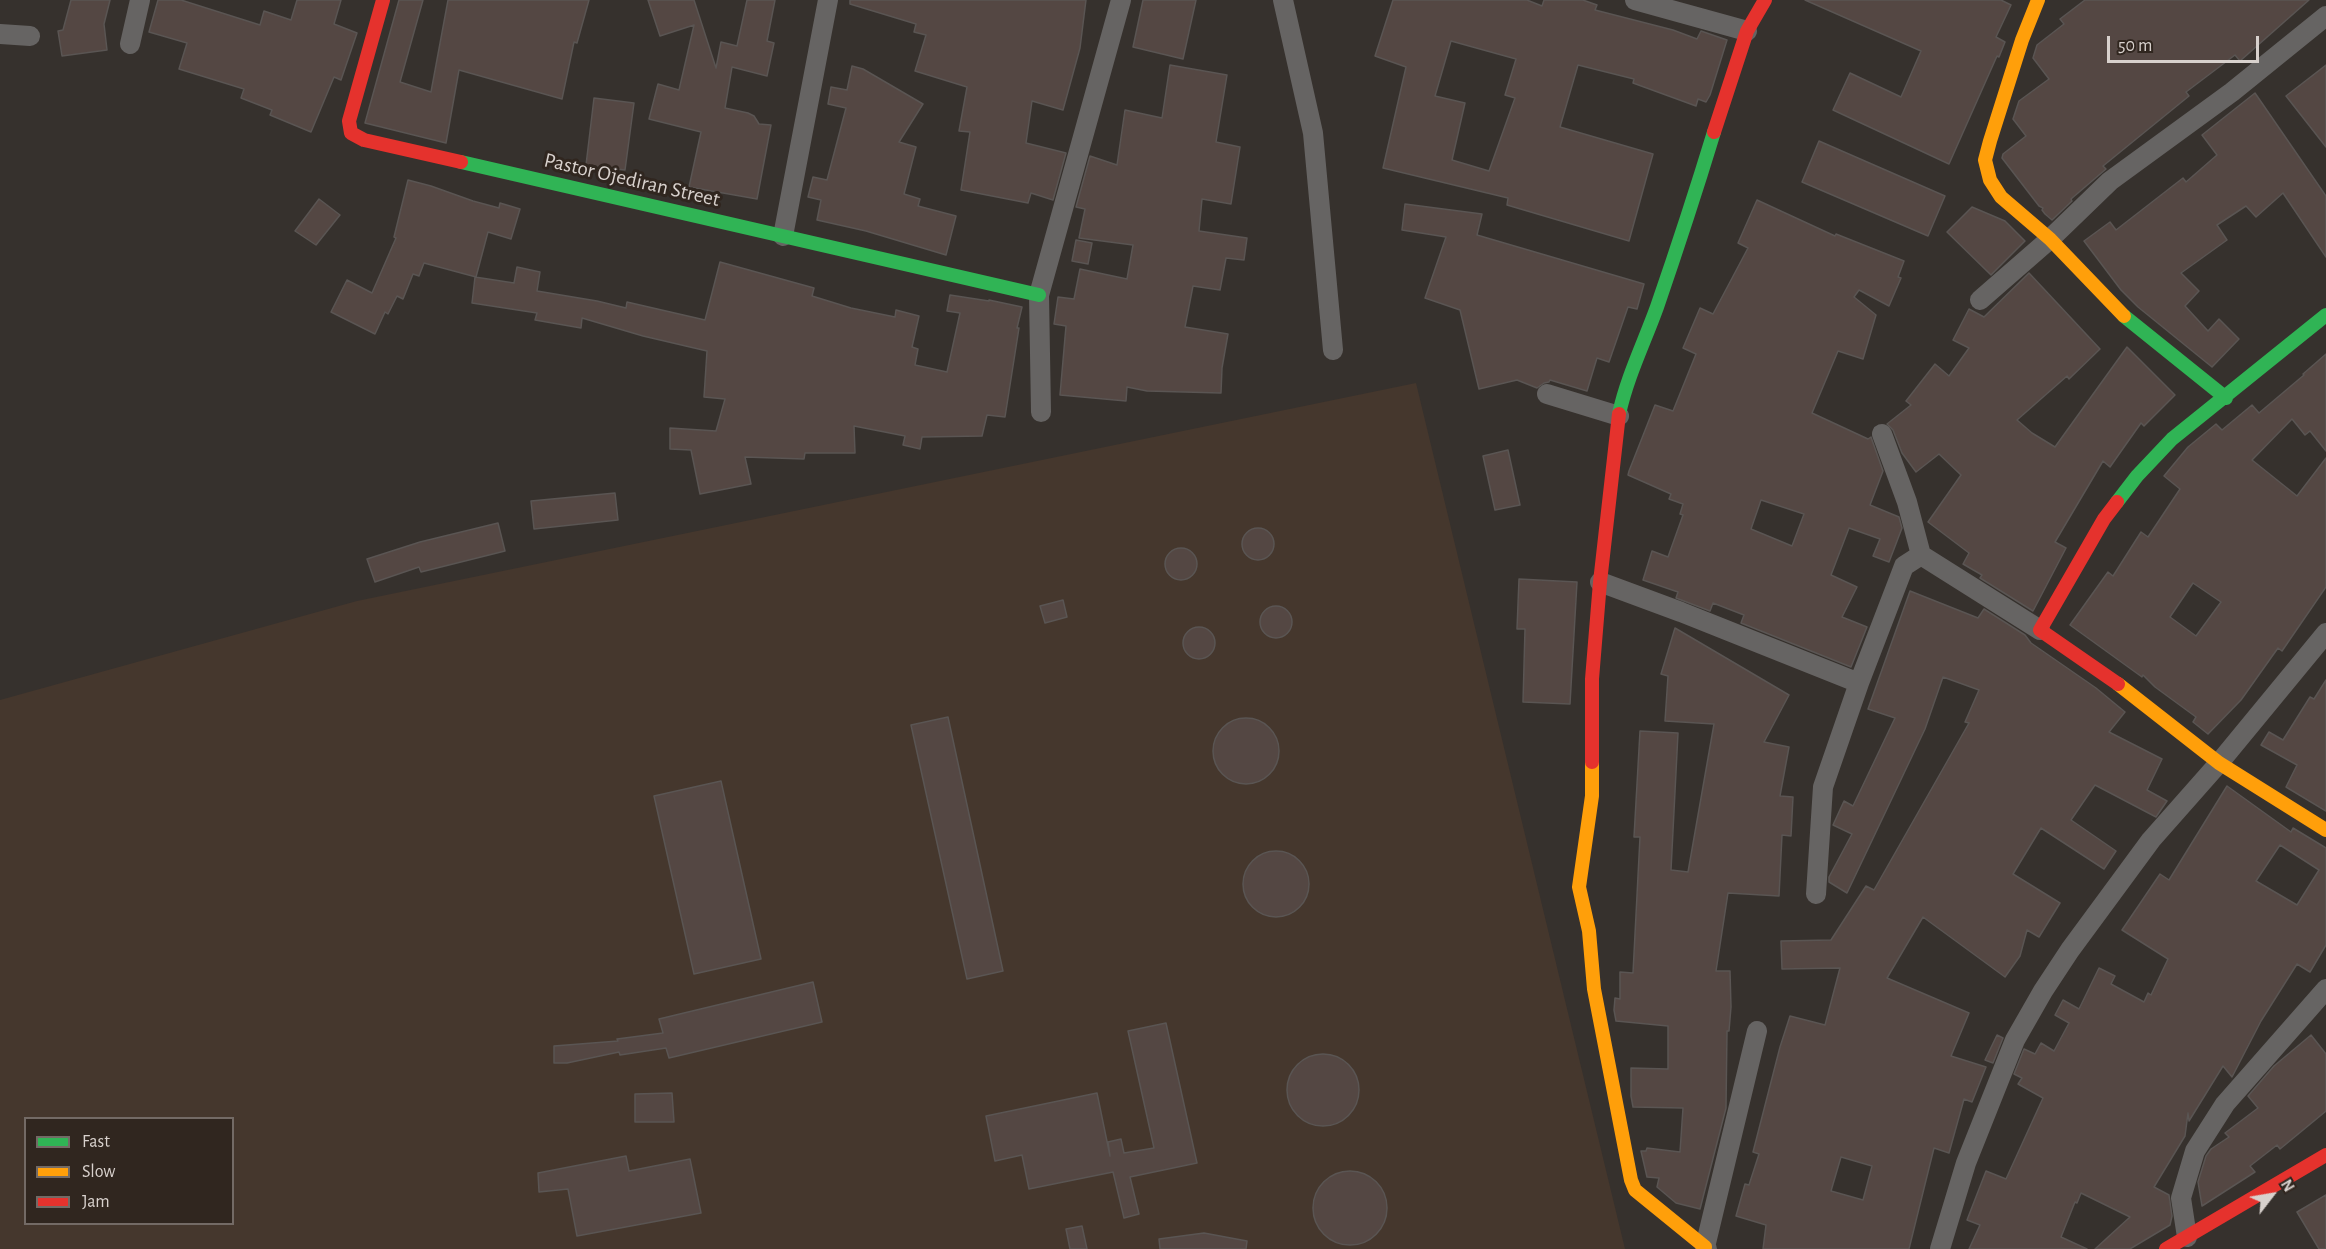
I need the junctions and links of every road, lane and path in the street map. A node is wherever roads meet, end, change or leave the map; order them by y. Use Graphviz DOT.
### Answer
graph roads {
  1 [pos="140,0"];
  2 [pos="383,0"];
  3 [pos="828,0"];
  4 [pos="1120,0"];
  5 [pos="1283,0"];
  6 [pos="1635,0"];
  7 [pos="1765,0"];
  8 [pos="2038,0"];
  9 [pos="2326,16"];
  10 [pos="1747,31"];
  11 [pos="0,34"];
  12 [pos="30,36"];
  13 [pos="130,44"];
  14 [pos="783,236"];
  15 [pos="2050,239"];
  16 [pos="1039,295"];
  17 [pos="1980,300"];
  18 [pos="2326,315"];
  19 [pos="1333,350"];
  20 [pos="1547,394"];
  21 [pos="2226,398"];
  22 [pos="1041,412"];
  23 [pos="1619,416"];
  24 [pos="1882,434"];
  25 [pos="1921,555"];
  26 [pos="1600,582"];
  27 [pos="2040,630"];
  28 [pos="2326,633"];
  29 [pos="1859,683"];
  30 [pos="2219,763"];
  31 [pos="2326,830"];
  32 [pos="1816,894"];
  33 [pos="2326,989"];
  34 [pos="1758,1031"];
  35 [pos="2326,1155"];
  36 [pos="2187,1237"];
  37 [pos="1706,1248"];
  38 [pos="1940,1249"];
  39 [pos="2166,1249"];
  1 -- 13 [label="street"];
  2 -- 14 [label="street, Pastor Ojediran Street"];
  3 -- 14 [label="street"];
  4 -- 16 [label="street"];
  5 -- 19 [label="street"];
  6 -- 10 [label="street"];
  7 -- 10 [label="street"];
  8 -- 15 [label="street"];
  9 -- 15 [label="street"];
  10 -- 23 [label="street"];
  11 -- 12 [label="street"];
  14 -- 16 [label="street, Pastor Ojediran Street"];
  15 -- 17 [label="street"];
  15 -- 21 [label="street"];
  16 -- 22 [label="street"];
  18 -- 21 [label="street"];
  20 -- 23 [label="street"];
  21 -- 27 [label="street"];
  23 -- 26 [label="street"];
  24 -- 25 [label="street"];
  25 -- 27 [label="street"];
  25 -- 29 [label="street"];
  26 -- 29 [label="street"];
  26 -- 37 [label="street"];
  27 -- 30 [label="street"];
  28 -- 30 [label="street"];
  29 -- 32 [label="street"];
  30 -- 31 [label="street"];
  30 -- 38 [label="street"];
  33 -- 36 [label="street"];
  34 -- 37 [label="street"];
  35 -- 36 [label="street"];
  36 -- 39 [label="street"];
}
